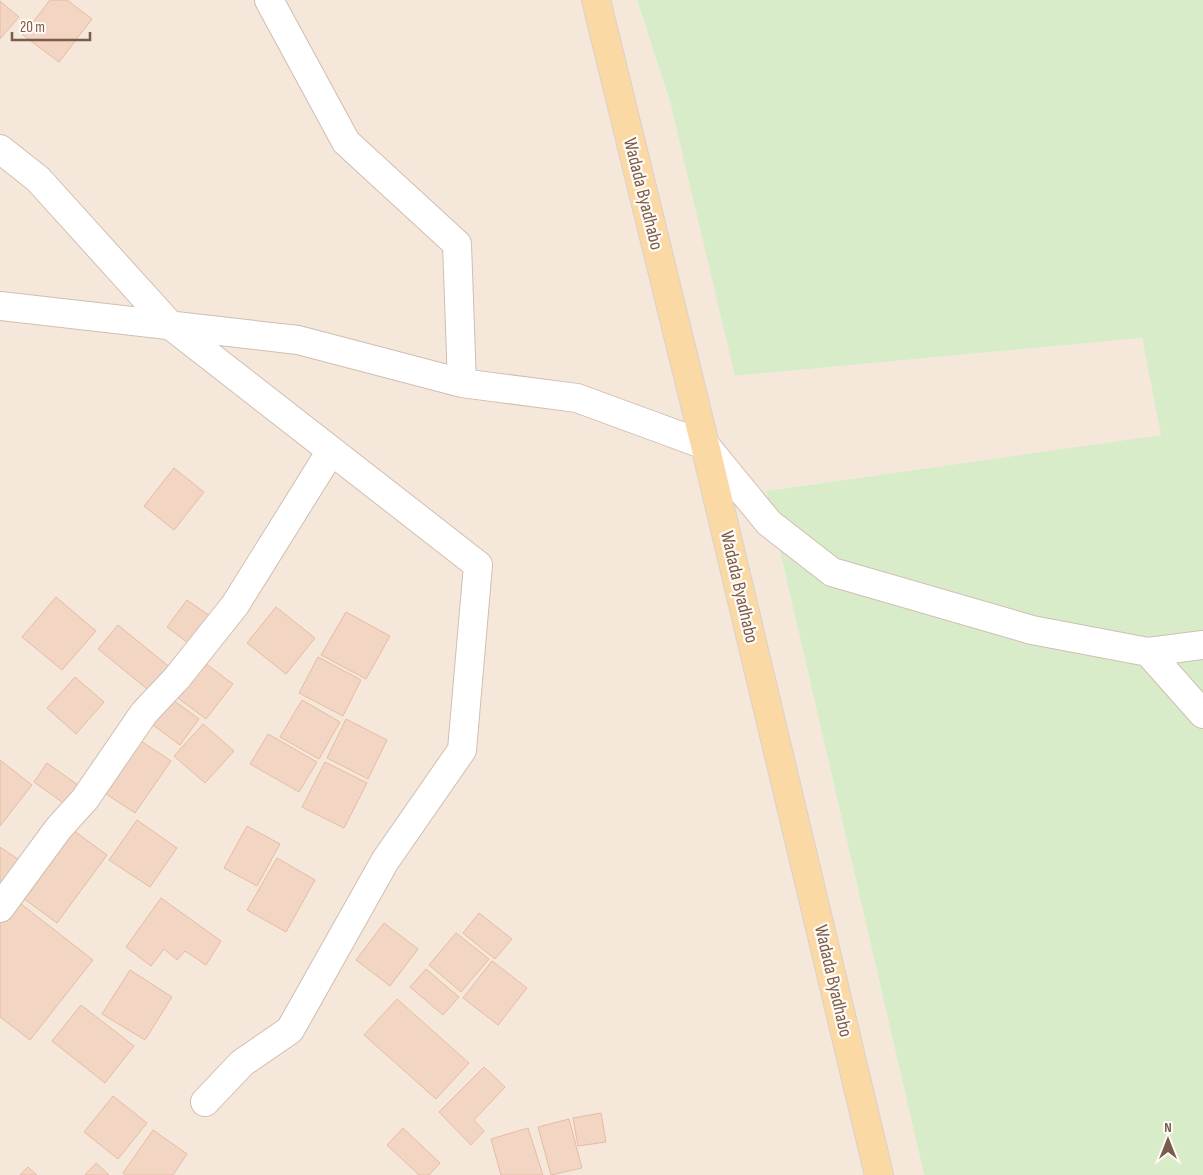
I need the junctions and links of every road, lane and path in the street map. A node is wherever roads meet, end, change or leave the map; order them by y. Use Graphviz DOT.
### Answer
graph roads {
  1 [pos="269,0"];
  2 [pos="596,0"];
  3 [pos="0,150"];
  4 [pos="0,306"];
  5 [pos="170,325"];
  6 [pos="462,383"];
  7 [pos="705,445"];
  8 [pos="331,451"];
  9 [pos="1203,645"];
  10 [pos="1148,652"];
  11 [pos="1203,714"];
  12 [pos="0,908"];
  13 [pos="205,1102"];
  14 [pos="879,1175"];
  1 -- 6 [label="street"];
  2 -- 7 [label="main road, Wadada Byadhabo"];
  3 -- 5 [label="street"];
  4 -- 5 [label="street"];
  5 -- 6 [label="street"];
  5 -- 8 [label="street"];
  6 -- 7 [label="street"];
  7 -- 10 [label="street"];
  7 -- 14 [label="main road, Wadada Byadhabo"];
  8 -- 12 [label="street"];
  8 -- 13 [label="street"];
  9 -- 10 [label="street"];
  10 -- 11 [label="street"];
}
